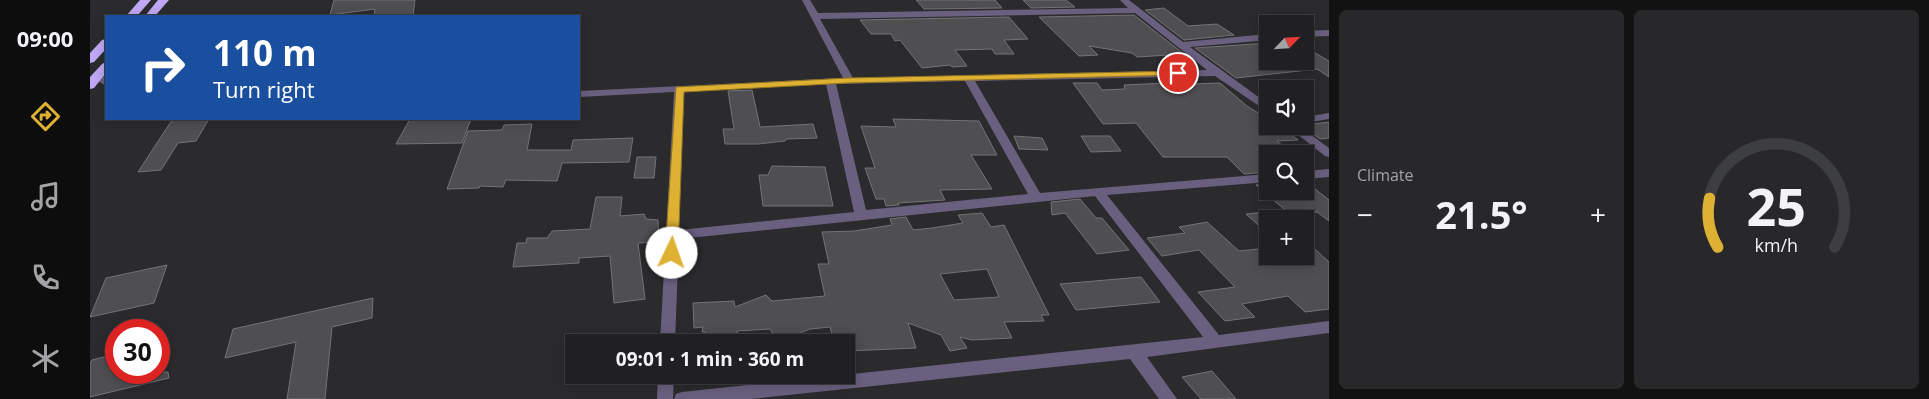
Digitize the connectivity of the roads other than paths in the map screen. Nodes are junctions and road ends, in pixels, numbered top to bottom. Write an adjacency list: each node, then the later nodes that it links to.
1 (146, 0): 6 (highway)
2 (164, 0): 7 (highway)
3 (806, 0): 8 (street)
4 (1124, 0): 5 (street)
5 (1136, 10): 8 (street); 13 (street)
6 (131, 15)
7 (151, 15)
8 (816, 16): 18 (street)
9 (1329, 33): 10 (street)
10 (1314, 34)
11 (1259, 38): 13 (street)
12 (105, 43): 14 (highway)
13 (1182, 45): 16 (street)
14 (90, 60)
15 (105, 68): 19 (highway)
16 (1217, 73): 17 (street); 23 (street)
17 (968, 77): 18 (street); 32 (street)
18 (848, 80): 20 (street)
19 (98, 81)
20 (830, 81): 21 (street); 33 (street)
21 (679, 89): 22 (street); 34 (street)
22 (580, 94)
23 (1259, 103)
24 (1329, 116): 25 (street)
25 (1314, 118)
26 (1304, 135): 27 (street)
27 (1329, 153)
28 (1329, 173): 29 (street)
29 (1314, 174)
30 (1259, 179): 31 (street)
31 (1099, 193): 32 (street); 37 (street)
32 (1036, 197): 33 (street)
33 (861, 215): 34 (street)
34 (672, 235): 36 (street)
35 (1329, 327): 37 (street)
36 (667, 334)
37 (1216, 341): 38 (street)
38 (1134, 352): 41 (street); 42 (street)
39 (666, 384): 40 (street)
40 (665, 399)
41 (682, 399)
42 (1170, 399)

